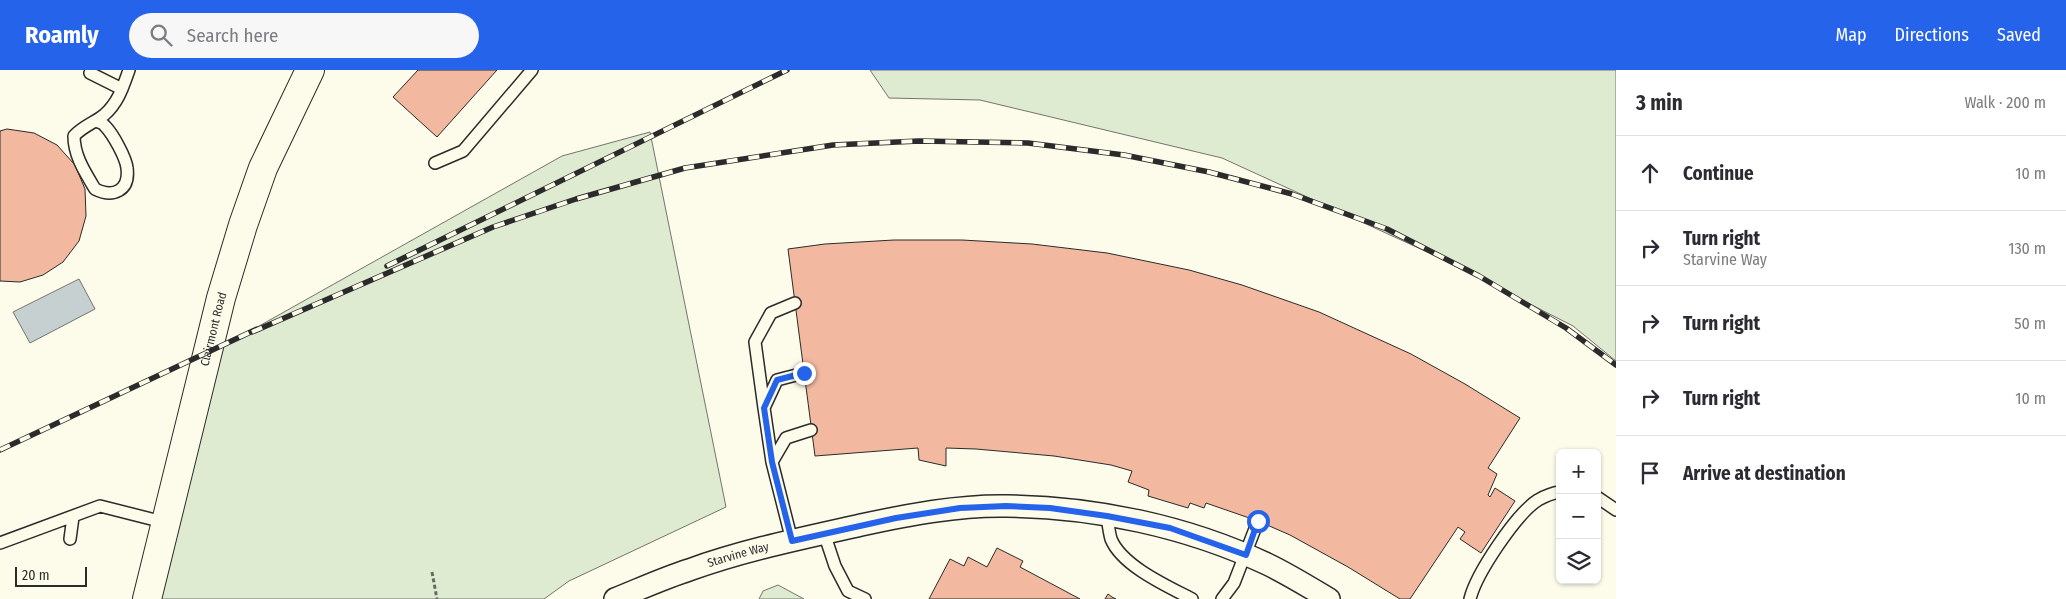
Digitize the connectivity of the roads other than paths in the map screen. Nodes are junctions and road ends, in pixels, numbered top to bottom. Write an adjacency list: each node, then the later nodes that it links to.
1 (129, 70): 5 (lane)
2 (310, 70): 19 (main road, Clairmont Road)
3 (532, 70): 7 (lane)
4 (90, 74): 5 (lane)
5 (122, 89): 6 (lane)
6 (95, 121): 6 (lane)
7 (434, 163)
8 (795, 303): 10 (lane)
9 (804, 373): 10 (lane)
10 (764, 408): 12 (lane)
11 (811, 430): 12 (lane)
12 (772, 462): 22 (lane)
13 (1556, 494): 32 (lane)
14 (1601, 500): 15 (lane)
15 (1616, 510)
16 (1107, 516): 20 (street, Starvine Way); 24 (street, Starvine Way); 29 (lane)
17 (72, 517): 19 (lane); 21 (lane); 23 (lane)
18 (1258, 521): 24 (lane)
19 (167, 523): 26 (main road, Clairmont Road)
20 (824, 533): 22 (street, Starvine Way); 28 (lane)
21 (70, 539)
22 (792, 541): 25 (street, Starvine Way)
23 (0, 543)
24 (1246, 555): 30 (lane); 31 (street, Starvine Way)
25 (634, 594): 27 (street, Starvine Way)
26 (147, 599)
27 (615, 599)
28 (865, 599)
29 (1192, 599)
30 (1222, 599)
31 (1329, 599)
32 (1470, 599)

